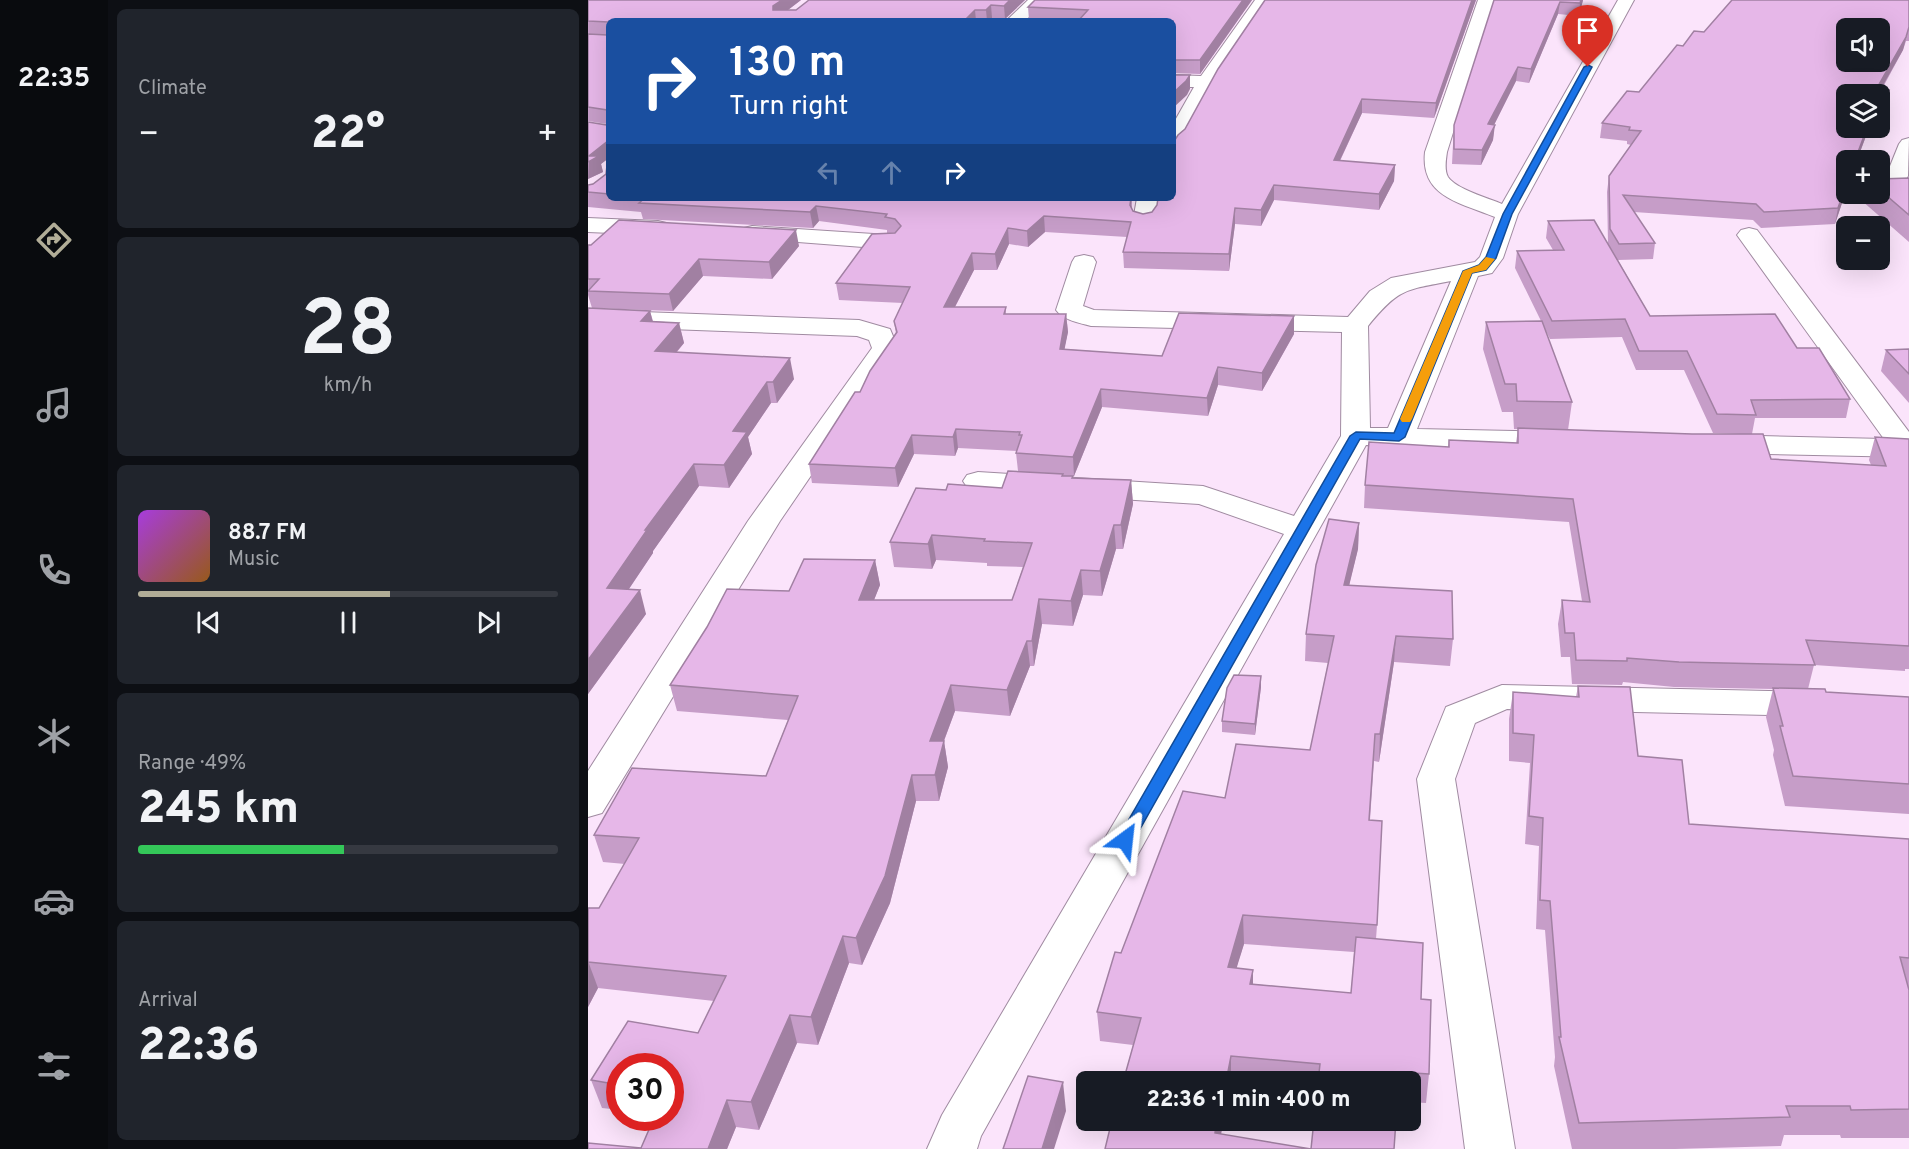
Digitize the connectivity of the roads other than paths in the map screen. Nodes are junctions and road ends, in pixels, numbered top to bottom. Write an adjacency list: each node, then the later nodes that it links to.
1 (1038, 0): 5 (street)
2 (1263, 0): 7 (street)
3 (1486, 0): 12 (street)
4 (1626, 0): 12 (street)
5 (1018, 18)
6 (1176, 81): 7 (street)
7 (1206, 82): 8 (street)
8 (1176, 137)
9 (1909, 144): 10 (street)
10 (1897, 176)
11 (1148, 201): 13 (street)
12 (1507, 214): 20 (street)
13 (1144, 221)
14 (588, 225): 15 (street)
15 (678, 229)
16 (725, 232): 18 (street)
17 (1749, 235): 27 (street)
18 (889, 242)
19 (1084, 262): 22 (street)
20 (1468, 271): 22 (street); 24 (street)
21 (588, 318): 31 (street)
22 (1354, 325): 23 (street)
23 (1356, 436): 24 (street); 29 (street)
24 (1399, 437): 25 (street)
25 (1587, 441)
26 (1694, 443): 27 (street)
27 (1908, 448)
28 (978, 481): 29 (street)
29 (1303, 530): 32 (street)
30 (1851, 705): 33 (street)
31 (588, 803)
32 (952, 1149)
33 (1491, 1149)

